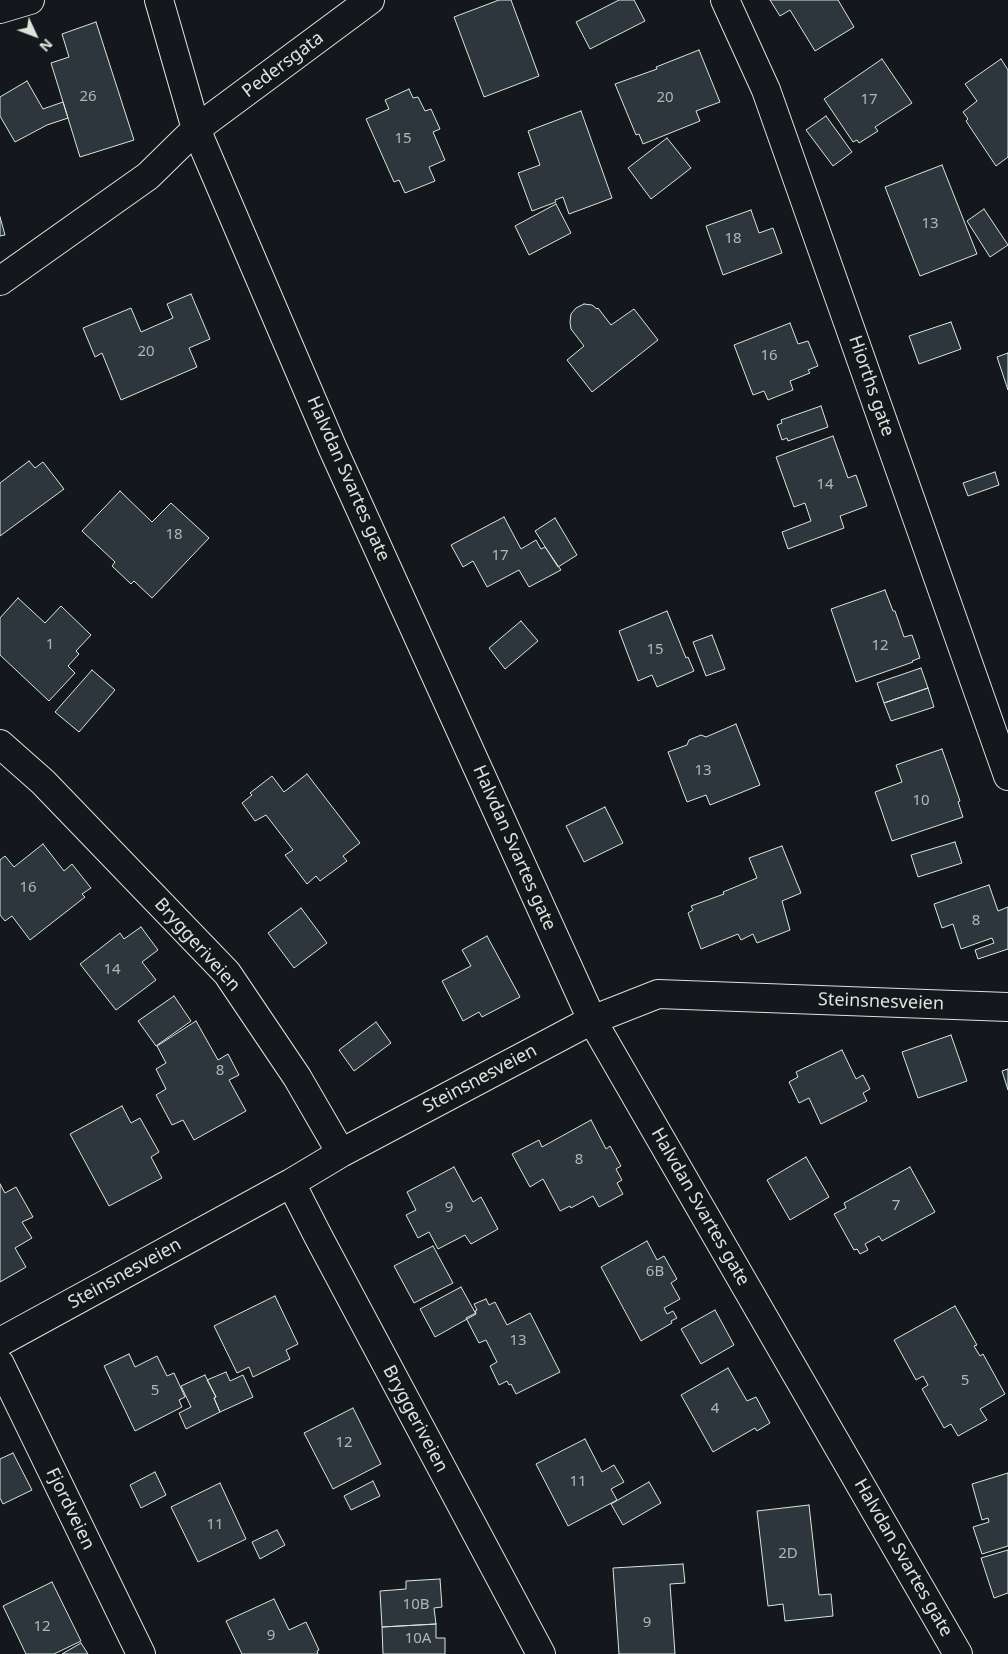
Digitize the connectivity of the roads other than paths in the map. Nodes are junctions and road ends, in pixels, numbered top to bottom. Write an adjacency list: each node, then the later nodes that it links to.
1 (30, 0): 5 (street)
2 (159, 0): 6 (street, Halvdan Svartes gate)
3 (370, 0): 6 (street, Pedersgata)
4 (725, 0): 9 (street, Hiorths gate)
5 (0, 9)
6 (196, 129): 7 (street, Pedersgata); 11 (street, Halvdan Svartes gate)
7 (0, 281)
8 (0, 744): 12 (street, Bryggeriveien)
9 (1008, 776)
10 (1008, 1007): 11 (street, Steinsnesveien)
11 (592, 1020): 12 (street, Steinsnesveien); 18 (street, Halvdan Svartes gate)
12 (341, 1153): 13 (street, Steinsnesveien)
13 (291, 1183): 14 (street, Steinsnesveien); 17 (street, Bryggeriveien)
14 (0, 1342)
15 (0, 1364): 16 (street, Fjordveien)
16 (141, 1654)
17 (541, 1654)
18 (958, 1654)

